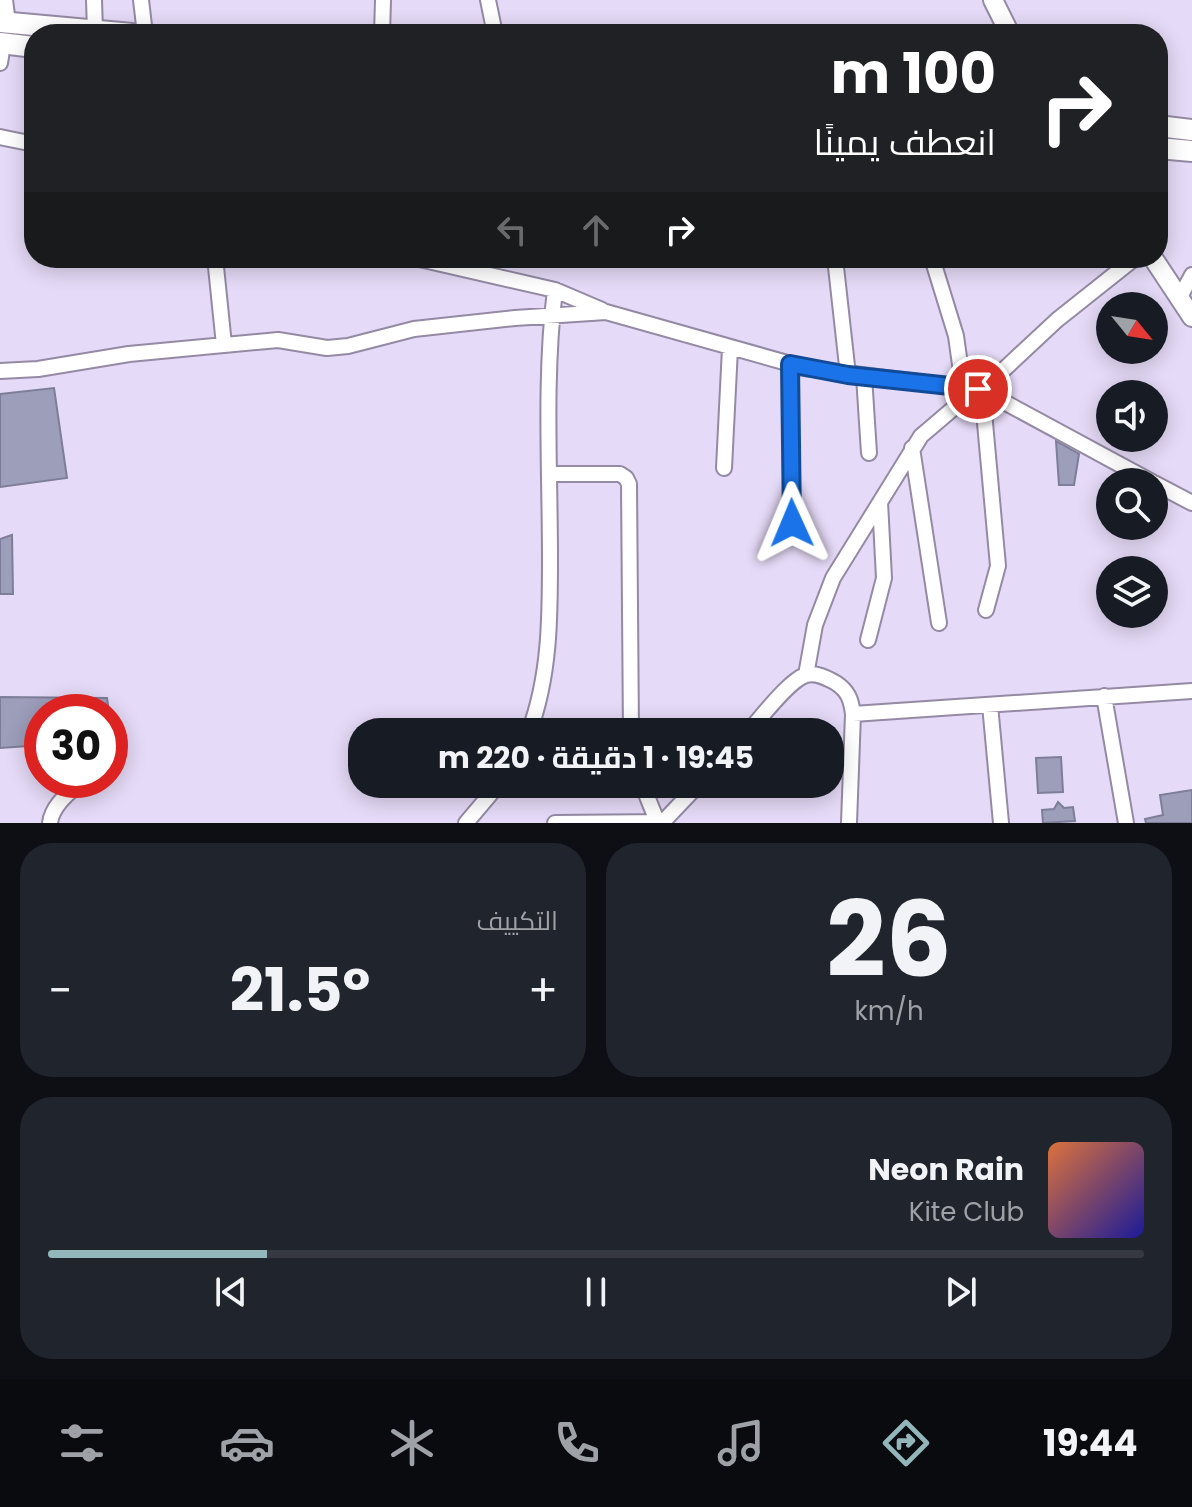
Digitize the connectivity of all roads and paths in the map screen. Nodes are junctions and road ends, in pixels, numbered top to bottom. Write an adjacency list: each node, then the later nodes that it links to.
1 (5, 0): 7 (street)
2 (94, 0): 9 (street)
3 (141, 0): 10 (street)
4 (383, 0): 11 (street)
5 (488, 0): 12 (street)
6 (993, 0): 13 (main road)
7 (4, 22): 8 (highway)
8 (24, 24)
9 (95, 24)
10 (144, 24)
11 (382, 24)
12 (493, 24)
13 (1005, 24)
14 (24, 48): 15 (highway)
15 (1, 50)
16 (1168, 127): 17 (highway)
17 (1192, 130)
18 (0, 137): 19 (street)
19 (24, 142)
20 (1168, 149): 21 (highway)
21 (1192, 151)
22 (216, 268): 34 (street)
23 (459, 268): 29 (street)
24 (836, 268): 38 (street)
25 (935, 268): 40 (street)
26 (1122, 268): 41 (street)
27 (1160, 268): 30 (main road)
28 (1192, 275): 30 (street)
29 (555, 290): 31 (street); 32 (street)
30 (1180, 297): 33 (main road)
31 (606, 312): 32 (street); 35 (street)
32 (552, 315): 34 (street); 46 (street)
33 (1192, 317)
34 (224, 345): 37 (street)
35 (730, 348): 36 (street); 44 (street)
36 (790, 364): 38 (street); 50 (street)
37 (0, 371)
38 (848, 375): 39 (street)
39 (864, 376): 40 (street); 43 (street)
40 (963, 386): 41 (street)
41 (982, 390): 42 (street); 45 (street); 51 (street)
42 (912, 448): 48 (street); 52 (street)
43 (869, 453)
44 (724, 468)
45 (1127, 468)
46 (550, 474): 59 (street); 60 (street)
47 (1168, 490): 49 (street)
48 (880, 502): 53 (street); 54 (street)
49 (1192, 503)
50 (792, 523)
51 (986, 610)
52 (939, 623)
53 (868, 640)
54 (806, 675): 58 (street); 61 (street)
55 (1192, 691): 56 (street)
56 (1104, 696): 57 (street); 74 (street)
57 (990, 705): 58 (street); 73 (street)
58 (853, 714): 72 (street)
59 (534, 718)
60 (631, 718)
61 (761, 718)
62 (63, 798): 68 (street)
63 (487, 798): 69 (street)
64 (649, 798): 67 (street)
65 (686, 798): 66 (street)
66 (676, 808): 67 (street); 71 (street)
67 (661, 822): 70 (street)
68 (50, 823)
69 (466, 823)
70 (555, 823)
71 (680, 823)
72 (849, 823)
73 (1001, 823)
74 (1126, 823)

